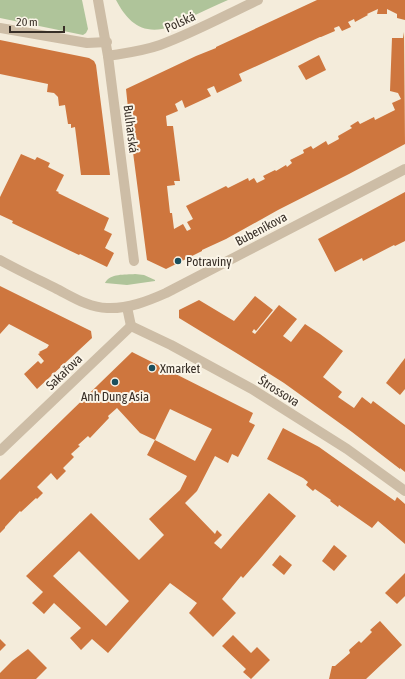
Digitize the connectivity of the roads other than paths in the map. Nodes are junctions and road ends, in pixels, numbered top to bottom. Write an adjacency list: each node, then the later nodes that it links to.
1 (98, 0): 4 (street, Bulharská)
2 (258, 0): 5 (street, Polská)
3 (0, 28): 4 (street)
4 (107, 42): 5 (street, Bulharská)
5 (108, 56): 8 (street, Bulharská)
6 (405, 168): 9 (street, Bubeníkova)
7 (0, 260): 9 (street)
8 (134, 261)
9 (127, 306): 10 (street)
10 (131, 326): 11 (street, Sakařova); 12 (street, Štrossova)
11 (0, 451)
12 (405, 491)

